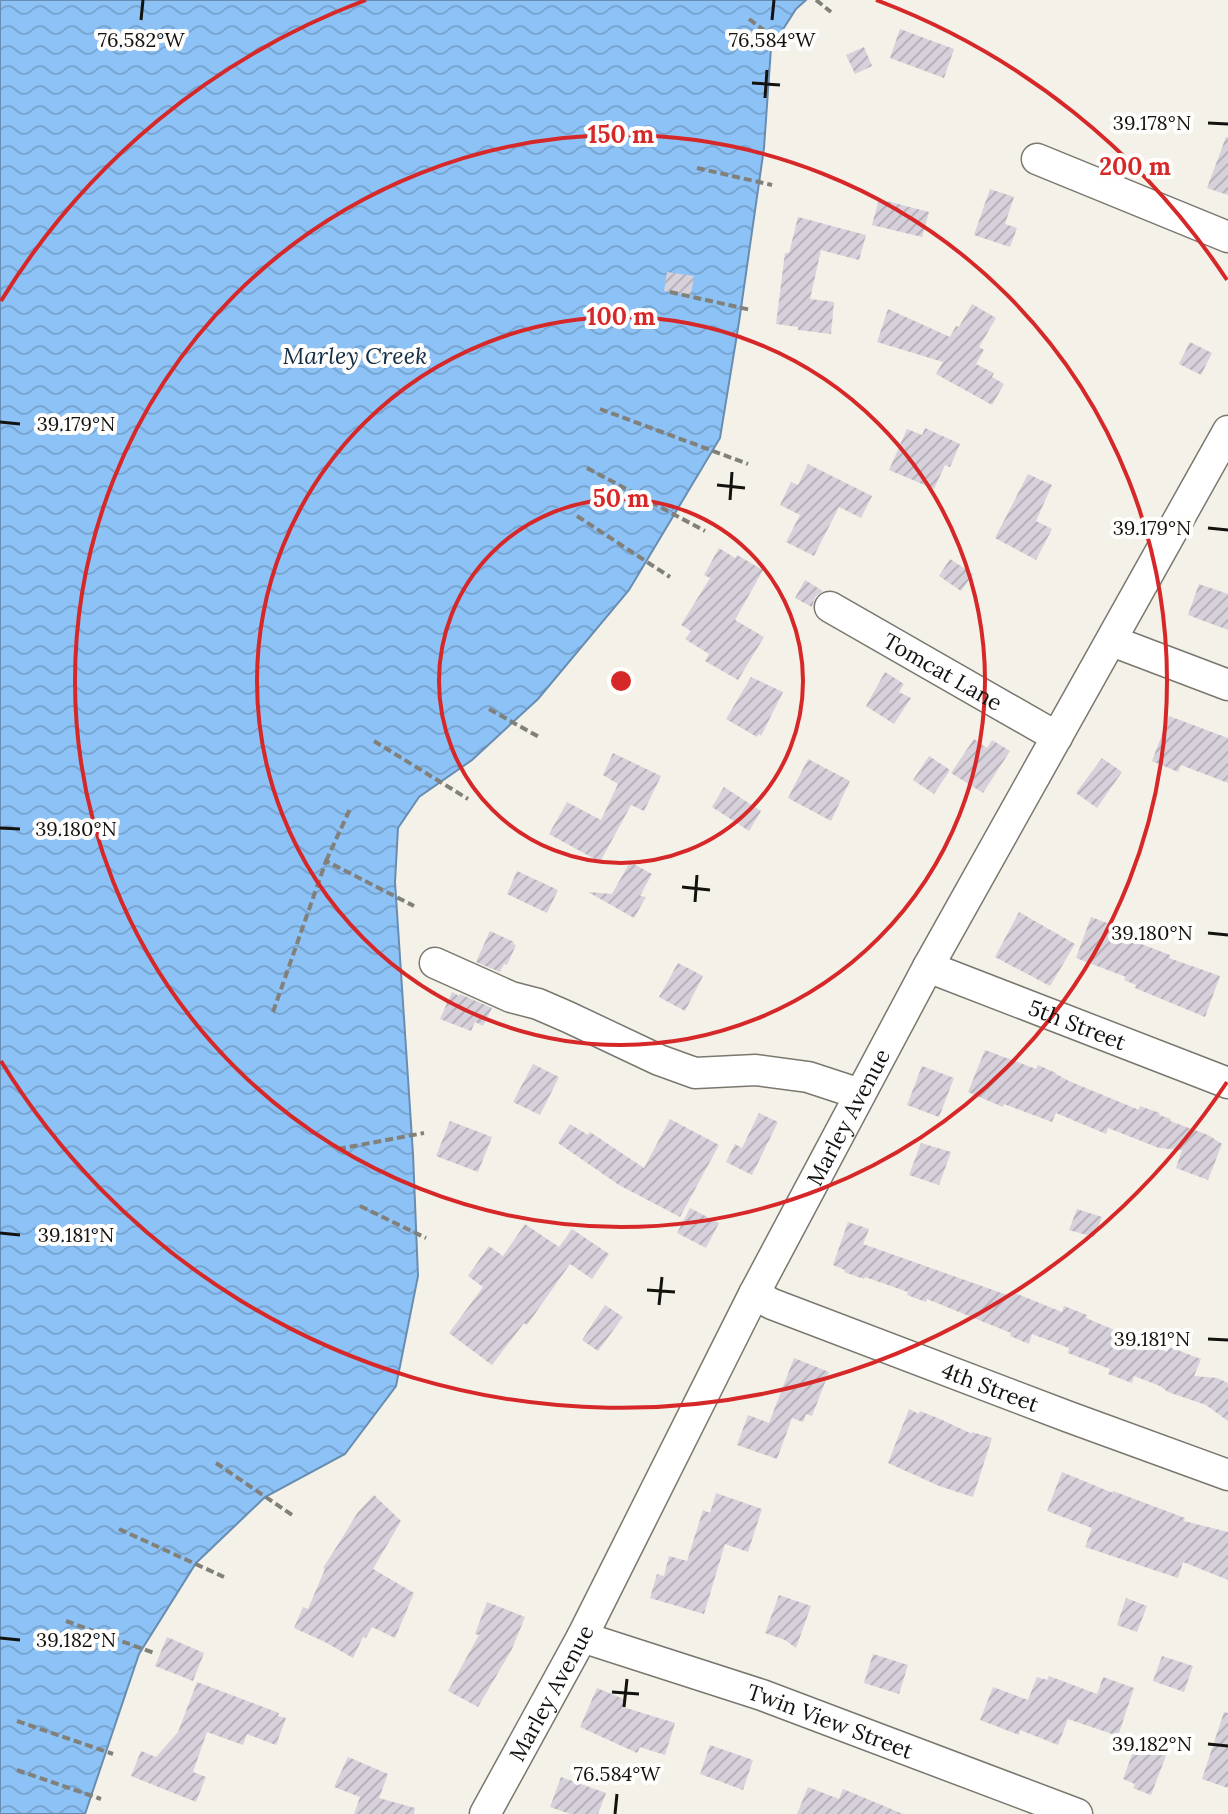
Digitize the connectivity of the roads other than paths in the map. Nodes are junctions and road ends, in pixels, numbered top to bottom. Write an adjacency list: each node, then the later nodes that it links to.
1 (1037, 159): 2 (street)
2 (1228, 237)
3 (1228, 431): 5 (street, Marley Avenue)
4 (830, 607): 7 (street, Tomcat Lane)
5 (1112, 641): 6 (street); 7 (street, Marley Avenue)
6 (1228, 685)
7 (1057, 737): 9 (street, Marley Avenue)
8 (435, 963): 11 (street)
9 (928, 967): 10 (street, 5th Street); 11 (street, Marley Avenue)
10 (1228, 1083)
11 (860, 1094): 12 (street, Marley Avenue)
12 (754, 1294): 13 (street, 4th Street); 14 (street, Marley Avenue)
13 (1228, 1475)
14 (582, 1637): 15 (street, Marley Avenue); 16 (street, Twin View Street)
15 (485, 1814)
16 (1077, 1814)

